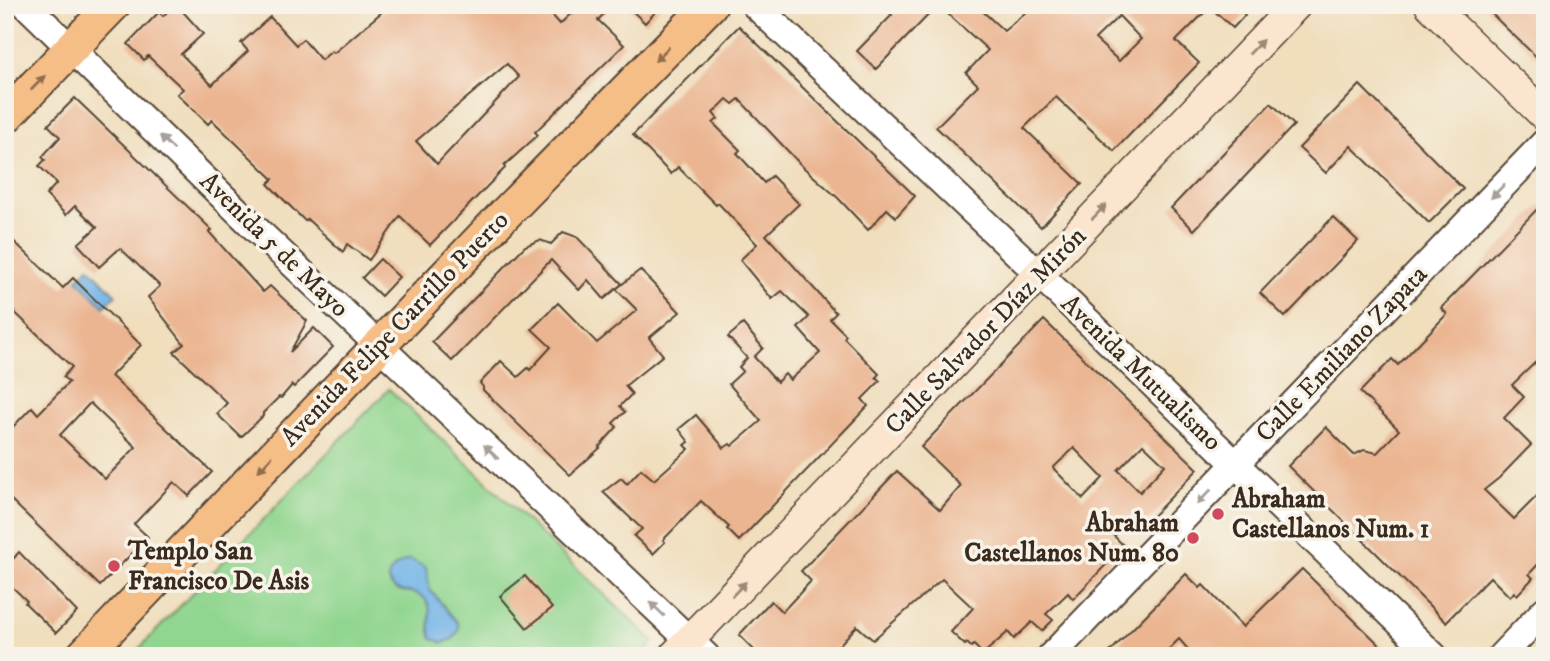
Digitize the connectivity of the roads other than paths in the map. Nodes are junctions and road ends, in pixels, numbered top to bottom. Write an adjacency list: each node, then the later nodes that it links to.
1 (26, 5): 7 (street, Avenida 5 de Mayo)
2 (113, 5): 7 (main road)
3 (710, 5): 12 (main road, Avenida Felipe Carrillo Puerto, one-way to 12)
4 (755, 5): 11 (street, Avenida Mutualismo)
5 (1296, 5): 11 (main road, Calle Salvador Díaz Mirón, one-way to 5)
6 (1430, 5): 8 (main road)
7 (71, 49): 9 (main road, one-way to 7); 12 (street, Avenida 5 de Mayo, one-way to 7)
8 (1545, 116)
9 (5, 117)
10 (1545, 142): 13 (street, Calle Emiliano Zapata, one-way to 13)
11 (1040, 275): 13 (street, Avenida Mutualismo); 15 (main road, Calle Salvador Díaz Mirón, one-way to 11)
12 (379, 345): 15 (street, Avenida 5 de Mayo, one-way to 12); 16 (main road, Avenida Felipe Carrillo Puerto, one-way to 16)
13 (1235, 465): 17 (street, Calle Emiliano Zapata, one-way to 17); 18 (street, Avenida Mutualismo)
14 (1545, 610): 19 (street)
15 (690, 650)
16 (83, 656)
17 (1051, 656)
18 (1434, 656)
19 (1501, 656)

